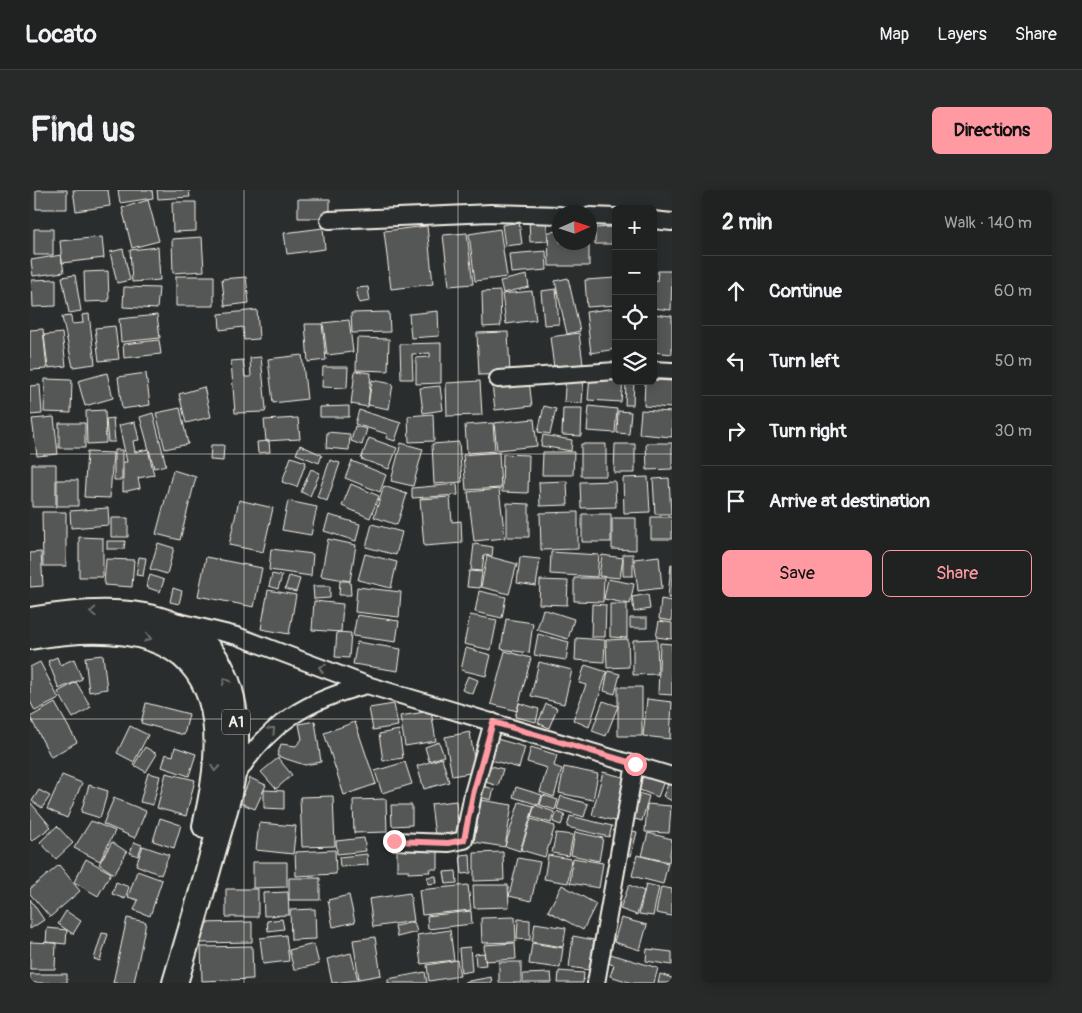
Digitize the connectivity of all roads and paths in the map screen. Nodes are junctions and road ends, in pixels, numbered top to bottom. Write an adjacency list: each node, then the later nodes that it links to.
1 (552, 215): 4 (street)
2 (597, 216): 3 (street)
3 (612, 217)
4 (330, 220)
5 (657, 220): 6 (street)
6 (672, 222)
7 (657, 370): 9 (street)
8 (612, 371): 10 (street)
9 (672, 371)
10 (498, 379)
11 (30, 620): 12 (highway, A1, one-way to 11)
12 (167, 620): 14 (street, one-way to 12); 18 (highway, A1, one-way to 12)
13 (30, 637): 20 (highway, A1, one-way to 20)
14 (367, 686): 15 (street); 18 (street, one-way to 14)
15 (493, 722): 16 (street); 19 (street)
16 (635, 764): 17 (street); 22 (street)
17 (672, 776)
18 (232, 782): 21 (highway, A1)
19 (394, 841)
20 (160, 983)
21 (175, 983)
22 (596, 983)

